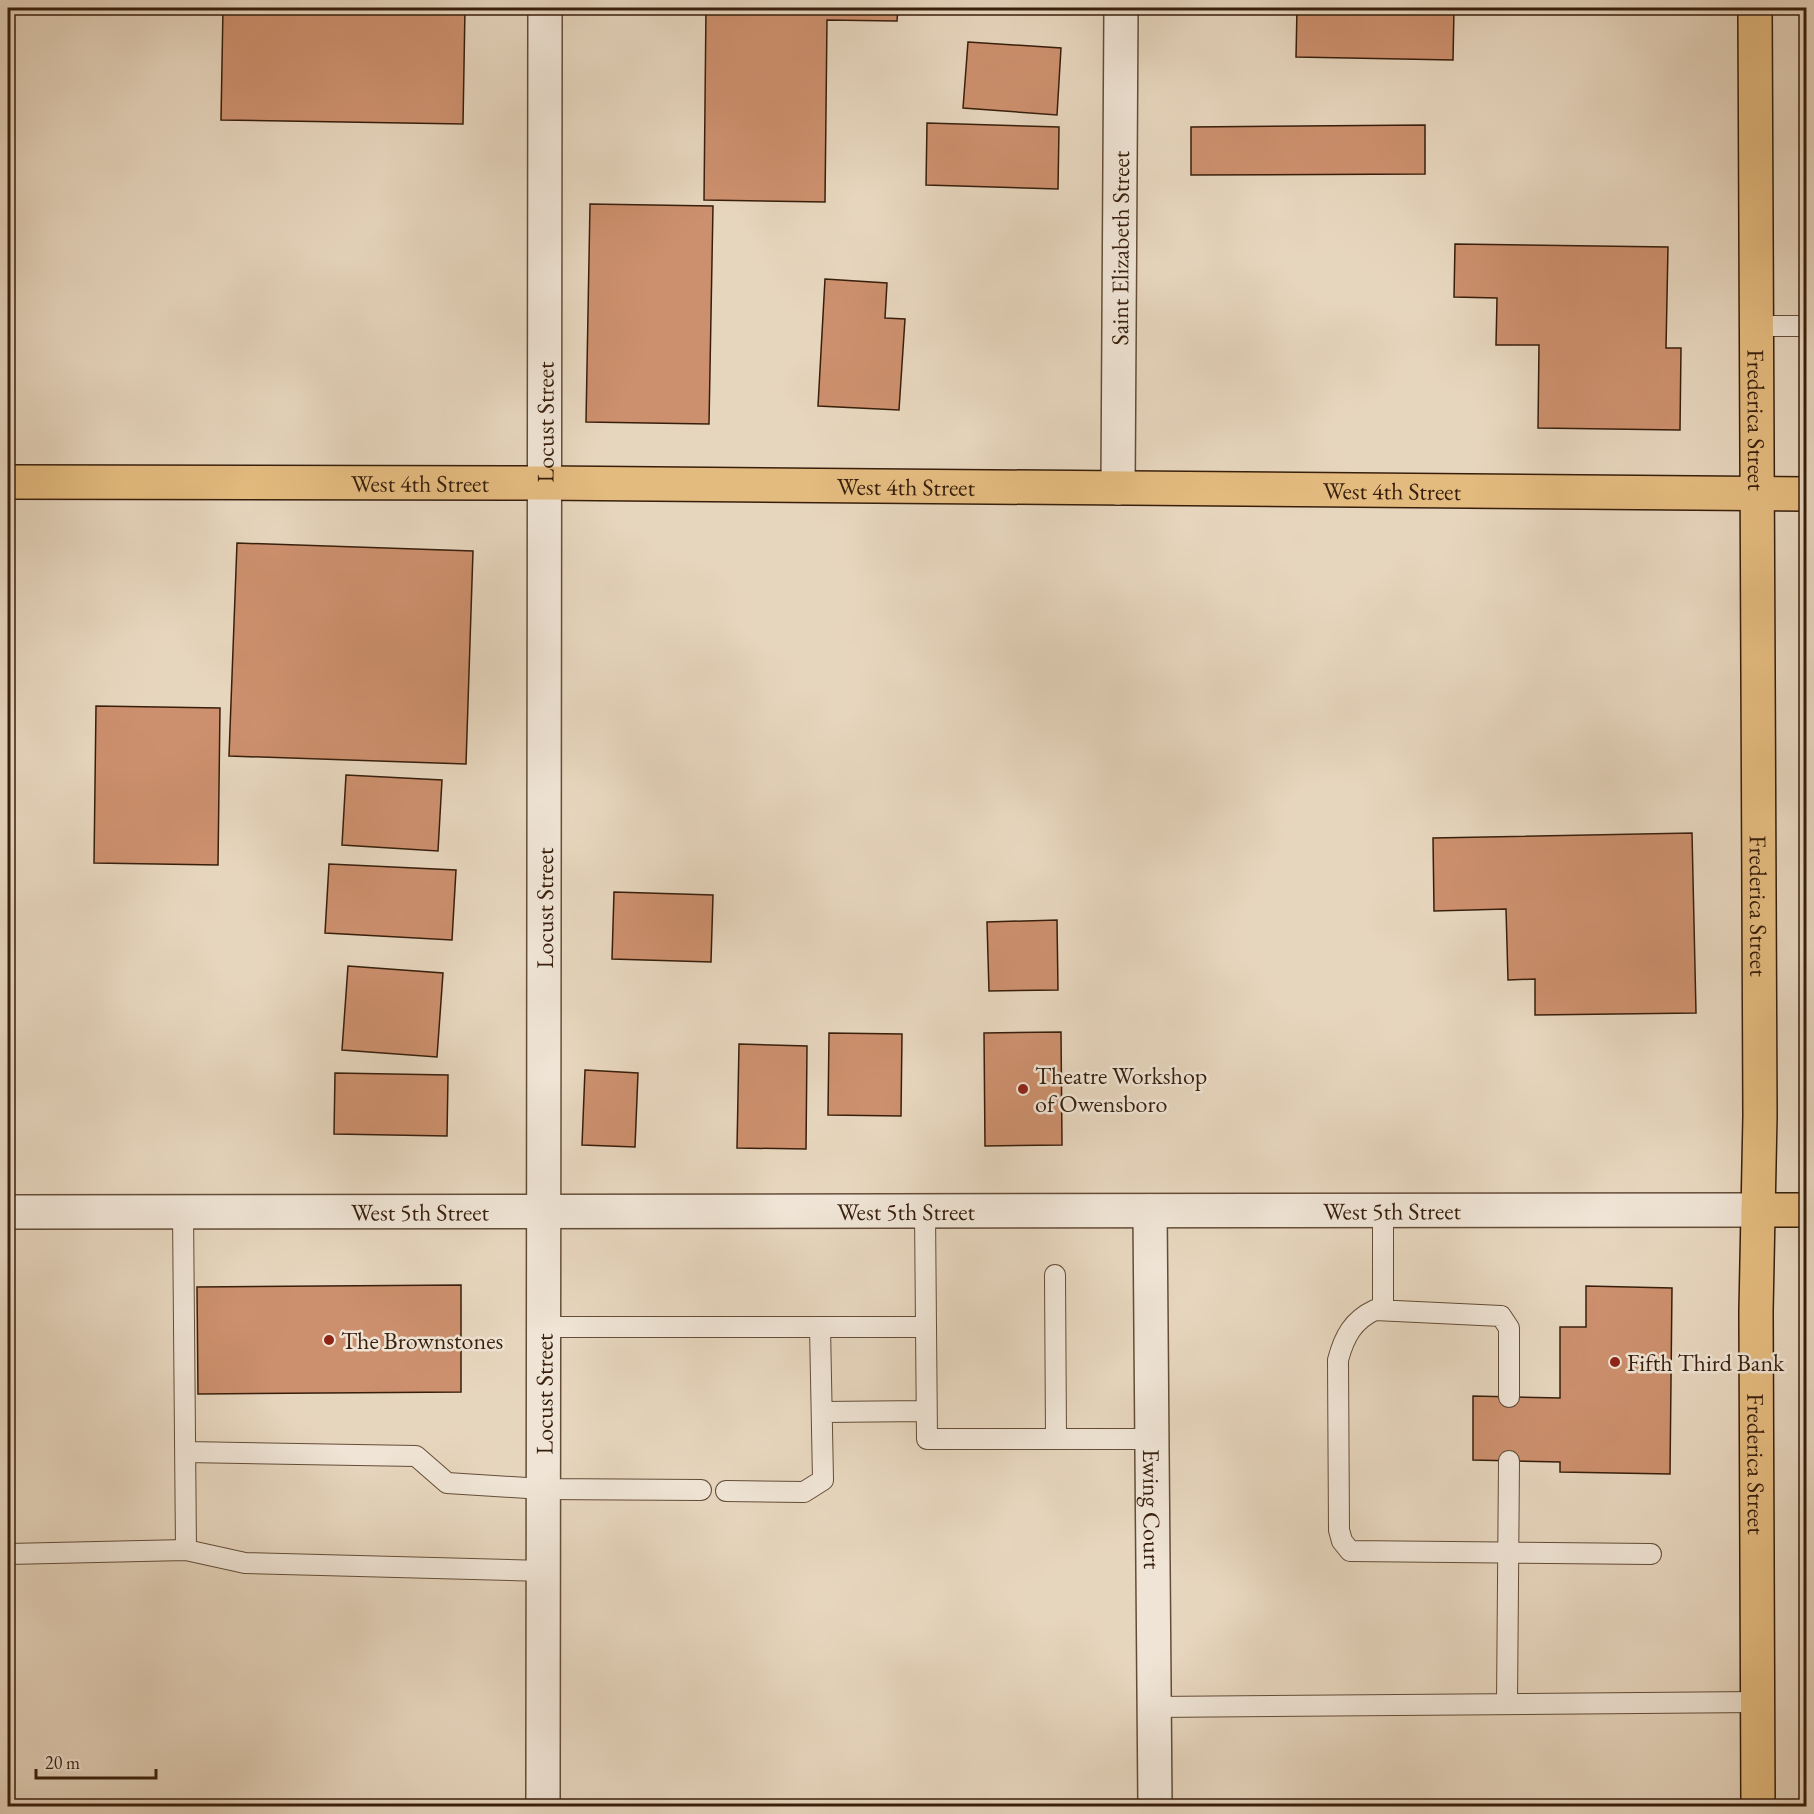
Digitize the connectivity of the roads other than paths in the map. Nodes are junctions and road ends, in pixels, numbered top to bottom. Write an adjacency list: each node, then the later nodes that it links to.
1 (545, 8): 7 (street, Locust Street)
2 (1122, 8): 8 (street, Saint Elizabeth Street)
3 (1755, 8): 4 (main road, Frederica Street)
4 (1757, 326): 5 (lane); 9 (main road, Frederica Street)
5 (1806, 326)
6 (8, 482): 7 (main road, West 4th Street)
7 (544, 483): 8 (main road, West 4th Street); 18 (street, Locust Street)
8 (1118, 488): 9 (main road, West 4th Street)
9 (1758, 493): 10 (main road, West 4th Street); 11 (main road, Frederica Street)
10 (1806, 494)
11 (1758, 1210): 12 (main road, West 5th Street); 15 (street, West 5th Street); 39 (main road, Frederica Street)
12 (1806, 1210)
13 (925, 1211): 14 (street, West 5th Street); 18 (street, West 5th Street); 23 (lane)
14 (1150, 1211): 15 (street, West 5th Street); 28 (street, Ewing Court)
15 (1383, 1211): 20 (lane)
16 (8, 1212): 17 (street, West 5th Street)
17 (183, 1212): 18 (street, West 5th Street); 29 (lane)
18 (543, 1212): 21 (street, Locust Street)
19 (1055, 1275): 27 (lane)
20 (1383, 1310): 24 (lane); 36 (lane)
21 (543, 1327): 22 (lane); 31 (street, Locust Street)
22 (820, 1327): 23 (lane); 25 (lane)
23 (926, 1327): 26 (lane)
24 (1509, 1397)
25 (822, 1412): 26 (lane); 33 (lane)
26 (926, 1412): 27 (lane)
27 (1056, 1438): 28 (lane)
28 (1152, 1439): 41 (street, Ewing Court)
29 (186, 1452): 31 (lane); 34 (lane)
30 (1509, 1461): 36 (lane)
31 (542, 1489): 32 (lane); 38 (street, Locust Street)
32 (701, 1490)
33 (726, 1491)
34 (186, 1550): 35 (lane); 38 (lane)
35 (8, 1554)
36 (1508, 1554): 37 (lane); 40 (lane)
37 (1651, 1554)
38 (543, 1571): 42 (street, Locust Street)
39 (1757, 1702): 40 (lane); 44 (main road, Frederica Street)
40 (1507, 1704): 41 (lane)
41 (1154, 1707): 43 (street, Ewing Court)
42 (543, 1806)
43 (1155, 1806)
44 (1758, 1806)

